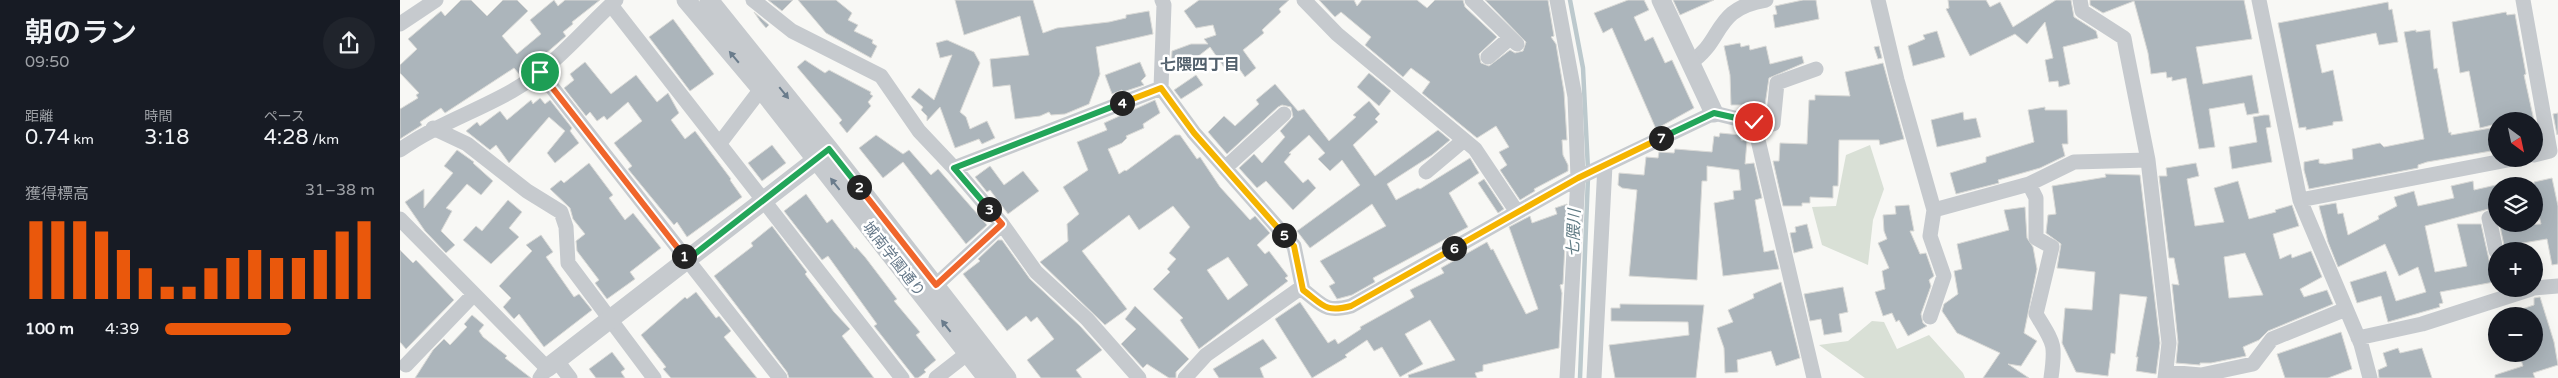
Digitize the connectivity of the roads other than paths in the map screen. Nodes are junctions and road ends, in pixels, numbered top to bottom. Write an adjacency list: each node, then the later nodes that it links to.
1 (436, 0): 16 (street)
2 (686, 0): 22 (street, 城南学園通り, one-way to 2)
3 (709, 0): 31 (street, 城南学園通り, one-way to 31)
4 (753, 0): 35 (street)
5 (1162, 0): 21 (street)
6 (1304, 0): 27 (street)
7 (1472, 0): 17 (street)
8 (1557, 0): 38 (street)
9 (1661, 0): 18 (street)
10 (1766, 0): 18 (street)
11 (1878, 0): 42 (street)
12 (2080, 0): 32 (street)
13 (2258, 0): 40 (street)
14 (2522, 0): 30 (street)
15 (614, 2): 20 (street); 28 (street)
16 (400, 24)
17 (1488, 57)
18 (1690, 63): 23 (street)
19 (1816, 69): 25 (street)
20 (540, 72): 26 (street); 46 (street)
21 (1161, 88): 35 (street); 36 (street)
22 (761, 89): 28 (street); 31 (street, 城南学園通り)
23 (1714, 113): 25 (street); 34 (street)
24 (1284, 114): 36 (street)
25 (1754, 122): 72 (street)
26 (433, 128): 29 (street); 55 (street)
27 (1464, 140): 37 (street); 43 (street)
28 (720, 142): 41 (street)
29 (400, 150)
30 (2554, 151)
31 (823, 154): 41 (street); 47 (street, 城南学園通り); 57 (street, 城南学園通り, one-way to 31)
32 (2148, 160): 39 (street); 60 (street)
33 (2488, 164): 40 (street)
34 (1601, 167): 38 (street); 71 (street)
35 (954, 168): 45 (street)
36 (1225, 168): 49 (street)
37 (1426, 172)
38 (1578, 178): 43 (street); 70 (street)
39 (2029, 184): 42 (street); 73 (street)
40 (2300, 200): 53 (street)
41 (764, 201): 46 (street); 64 (street)
42 (1934, 210): 54 (street)
43 (1517, 212): 49 (street)
44 (400, 219): 51 (street)
45 (1002, 224): 47 (street); 68 (street)
46 (687, 260): 55 (street); 63 (street)
47 (936, 285): 67 (street, 城南学園通り)
48 (2558, 286): 50 (street)
49 (1302, 287): 69 (street)
50 (2543, 288)
51 (474, 294): 58 (street); 59 (street)
52 (2494, 297): 56 (street)
53 (2346, 309): 56 (street); 60 (street)
54 (1930, 317)
55 (610, 318): 59 (street); 62 (street)
56 (2358, 338): 74 (street)
57 (968, 353): 65 (street); 66 (street, 城南学園通り)
58 (402, 366)
59 (548, 369): 61 (street)
60 (2166, 375)
61 (570, 378)
62 (654, 378)
63 (780, 378)
64 (902, 378)
65 (936, 378)
66 (987, 378)
67 (1007, 378)
68 (1138, 378)
69 (1185, 378)
70 (1567, 378)
71 (1594, 378)
72 (1814, 378)
73 (2051, 378)
74 (2370, 378)

